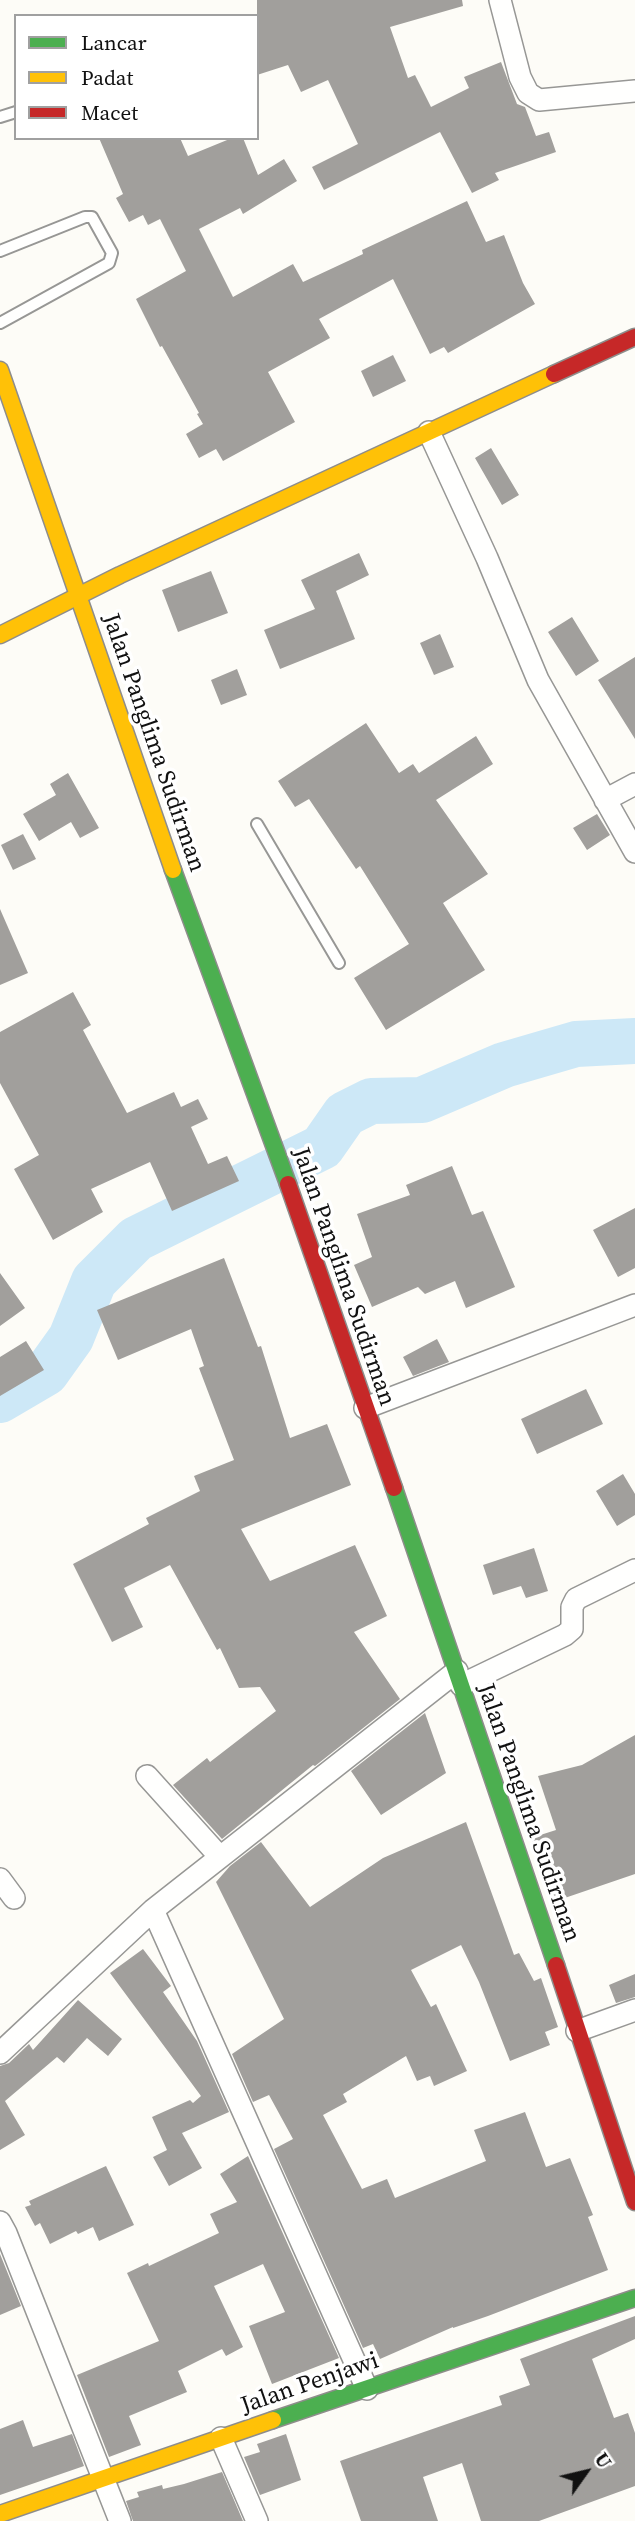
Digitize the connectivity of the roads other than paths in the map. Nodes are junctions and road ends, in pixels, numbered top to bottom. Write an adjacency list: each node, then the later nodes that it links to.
1 (500, 0): 2 (street)
2 (635, 91)
3 (0, 251): 4 (lane)
4 (0, 323)
5 (635, 337): 7 (main road)
6 (0, 370): 8 (main road, Jalan Panglima Sudirman)
7 (429, 432): 8 (main road); 11 (street)
8 (77, 596): 9 (main road); 16 (main road, Jalan Panglima Sudirman)
9 (0, 635)
10 (635, 784): 11 (street)
11 (605, 800): 13 (street)
12 (257, 824): 14 (lane)
13 (635, 852)
14 (339, 963)
15 (635, 1305): 16 (street)
16 (365, 1408): 18 (main road, Jalan Panglima Sudirman)
17 (635, 1570): 18 (street)
18 (459, 1678): 20 (street); 25 (main road, Jalan Panglima Sudirman)
19 (147, 1776): 20 (street)
20 (220, 1857): 23 (street)
21 (0, 1878): 22 (street)
22 (14, 1898)
23 (153, 1910): 26 (street); 30 (street)
24 (635, 2010): 25 (street)
25 (578, 2031): 27 (main road, Jalan Panglima Sudirman)
26 (0, 2053)
27 (635, 2202)
28 (0, 2222): 32 (street)
29 (635, 2298): 30 (main road, Jalan Penjawi)
30 (367, 2389): 31 (main road, Jalan Penjawi)
31 (221, 2438): 32 (main road, Jalan Penjawi); 35 (street)
32 (104, 2477): 33 (main road, Jalan Penjawi); 34 (street)
33 (0, 2514)
34 (120, 2521)
35 (257, 2521)

